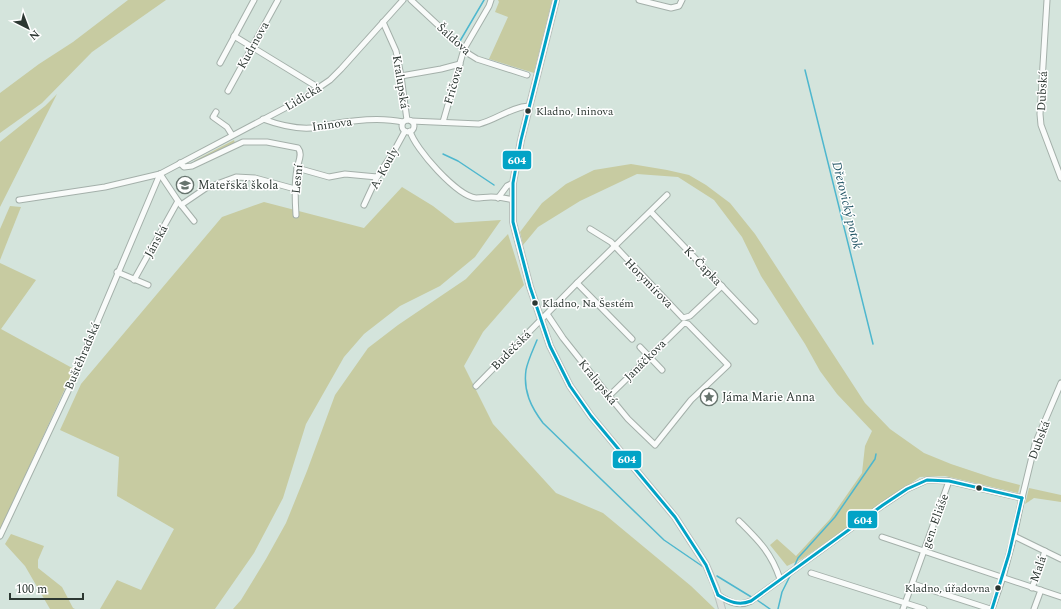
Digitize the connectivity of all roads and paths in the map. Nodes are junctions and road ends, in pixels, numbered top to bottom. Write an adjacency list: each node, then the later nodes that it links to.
1 (254, 0): 11 (street)
2 (278, 0): 12 (street, Kudrnova)
3 (403, 0): 10 (street, Lidická)
4 (411, 0): 13 (street, Šaldova)
5 (491, 0): 13 (street, Fričova)
6 (556, 0): 20 (main road, Kralupská)
7 (639, 0): 8 (street)
8 (682, 0)
9 (1047, 0): 32 (street, Dubská)
10 (383, 22): 17 (street, Kralupská); 18 (street, Lidická)
11 (234, 36): 12 (street); 14 (street)
12 (253, 46): 18 (street); 19 (street, Kudrnova)
13 (464, 49): 15 (street, Fričova); 16 (street, Šaldova)
14 (220, 63)
15 (460, 64): 17 (street); 24 (street, Fričova)
16 (527, 75)
17 (401, 76): 23 (street, Kralupská)
18 (319, 88): 22 (street, Lidická)
19 (228, 90)
20 (529, 106): 24 (street, Ininova); 33 (main road, Kralupská)
21 (216, 112): 26 (street)
22 (263, 119): 23 (street, Ininova); 26 (street, Lidická)
23 (407, 121): 24 (street, Ininova); 25 (street); 25 (street)
24 (443, 122)
25 (407, 131): 31 (street, A. Kouly); 36 (street)
26 (232, 136): 28 (street, Lidická)
27 (294, 146): 28 (street, Lidická); 29 (street, Lesní)
28 (180, 163): 30 (street, Lidická)
29 (297, 168): 31 (street); 34 (street, Lesní)
30 (160, 174): 37 (street, Lidická); 39 (street); 46 (street, Buštěhradská)
31 (377, 177): 40 (street, A. Kouly)
32 (1061, 178)
33 (513, 183): 36 (street); 38 (main road, Kralupská)
34 (295, 189): 39 (street, Jánská); 42 (street, Lesní)
35 (667, 195): 41 (street, Budečská)
36 (498, 198): 38 (street)
37 (19, 200)
38 (513, 200): 52 (main road, Kralupská)
39 (180, 203): 43 (street); 47 (street, Jánská)
40 (364, 205)
41 (651, 212): 45 (street, Budečská); 50 (street, K. Čapka)
42 (296, 215)
43 (194, 221)
44 (590, 229): 45 (street)
45 (614, 246): 48 (street, Budečská); 50 (street, Horymírova)
46 (118, 272): 47 (street); 65 (street, Buštěhradská)
47 (134, 280): 49 (street)
48 (577, 283): 51 (street, Budečská); 54 (street)
49 (148, 285)
50 (722, 286): 53 (street, K. Čapka)
51 (547, 314): 52 (street, Budečská); 60 (street, Kralupská)
52 (542, 320): 59 (street, Budečská); 77 (main road, Kralupská)
53 (755, 321)
54 (632, 339)
55 (640, 347): 56 (street)
56 (649, 357): 57 (street); 60 (street, Janáčkova); 61 (street, Janáčkova)
57 (662, 370)
58 (1061, 383): 63 (street, Dubská)
59 (476, 386)
60 (609, 396): 61 (street, Kralupská)
61 (655, 445)
62 (949, 481): 63 (street, gen. Eliáše); 69 (street, gen. Eliáše); 73 (street)
63 (1022, 498): 66 (street, Dubská)
64 (739, 521): 73 (street)
65 (1, 534)
66 (1014, 536): 68 (street); 72 (street, Dubská)
67 (882, 537): 69 (street)
68 (1045, 550): 70 (street); 75 (street, Malá)
69 (924, 551): 72 (street); 74 (street, gen. Eliáše)
70 (1061, 559)
71 (811, 573): 79 (street)
72 (1003, 577): 75 (street); 85 (street, Dubská)
73 (780, 579): 80 (street)
74 (913, 584): 79 (street, gen. Eliáše); 85 (street)
75 (1032, 588): 76 (street)
76 (1041, 590): 78 (street); 86 (street)
77 (718, 595): 80 (street); 81 (main road, Kralupská)
78 (1061, 597)
79 (905, 603): 83 (street, gen. Eliáše); 84 (street)
80 (743, 604): 82 (street)
81 (722, 609)
82 (737, 609)
83 (903, 609)
84 (924, 609)
85 (991, 609)
86 (1034, 609)

